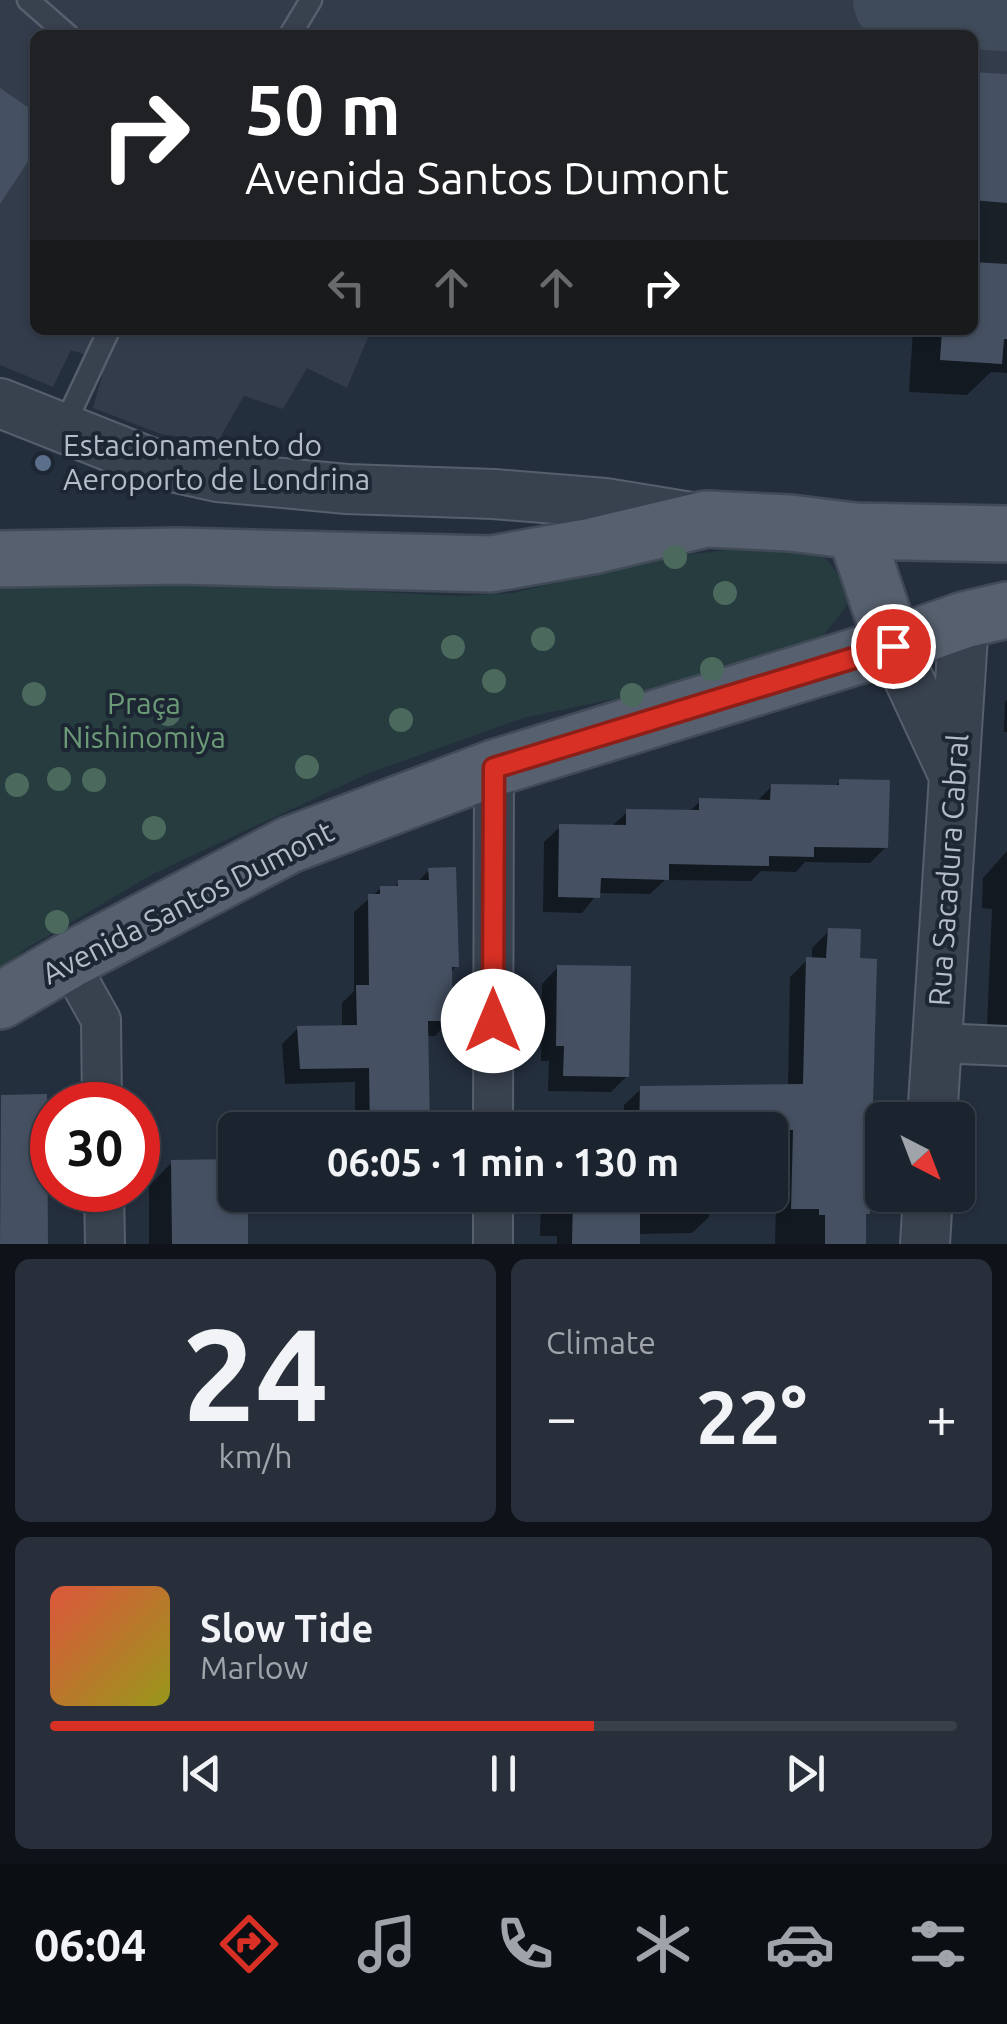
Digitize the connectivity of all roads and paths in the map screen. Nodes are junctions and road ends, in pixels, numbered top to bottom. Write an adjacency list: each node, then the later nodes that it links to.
1 (28, 0): 3 (lane)
2 (312, 0): 4 (lane)
3 (62, 30)
4 (293, 30)
5 (107, 335): 7 (lane)
6 (0, 403): 7 (street)
7 (64, 426): 8 (street)
8 (706, 520): 9 (main road); 11 (main road)
9 (855, 531): 10 (main road); 13 (main road)
10 (1007, 534)
11 (0, 559)
12 (993, 601): 13 (main road, Avenida Santos Dumont); 15 (street, Rua Sacadura Cabral)
13 (893, 646): 14 (main road, Avenida Santos Dumont); 15 (street)
14 (494, 768): 16 (main road, Avenida Santos Dumont); 22 (street)
15 (956, 780): 18 (street, Rua Sacadura Cabral)
16 (68, 961): 17 (main road, Avenida Santos Dumont); 20 (street)
17 (0, 1001)
18 (937, 1043): 19 (street); 21 (street, Rua Sacadura Cabral)
19 (1007, 1046)
20 (102, 1082)
21 (933, 1102)
22 (493, 1112)
23 (104, 1212): 26 (street)
24 (493, 1212): 27 (street)
25 (927, 1212): 28 (street)
26 (105, 1244)
27 (493, 1244)
28 (925, 1244)

